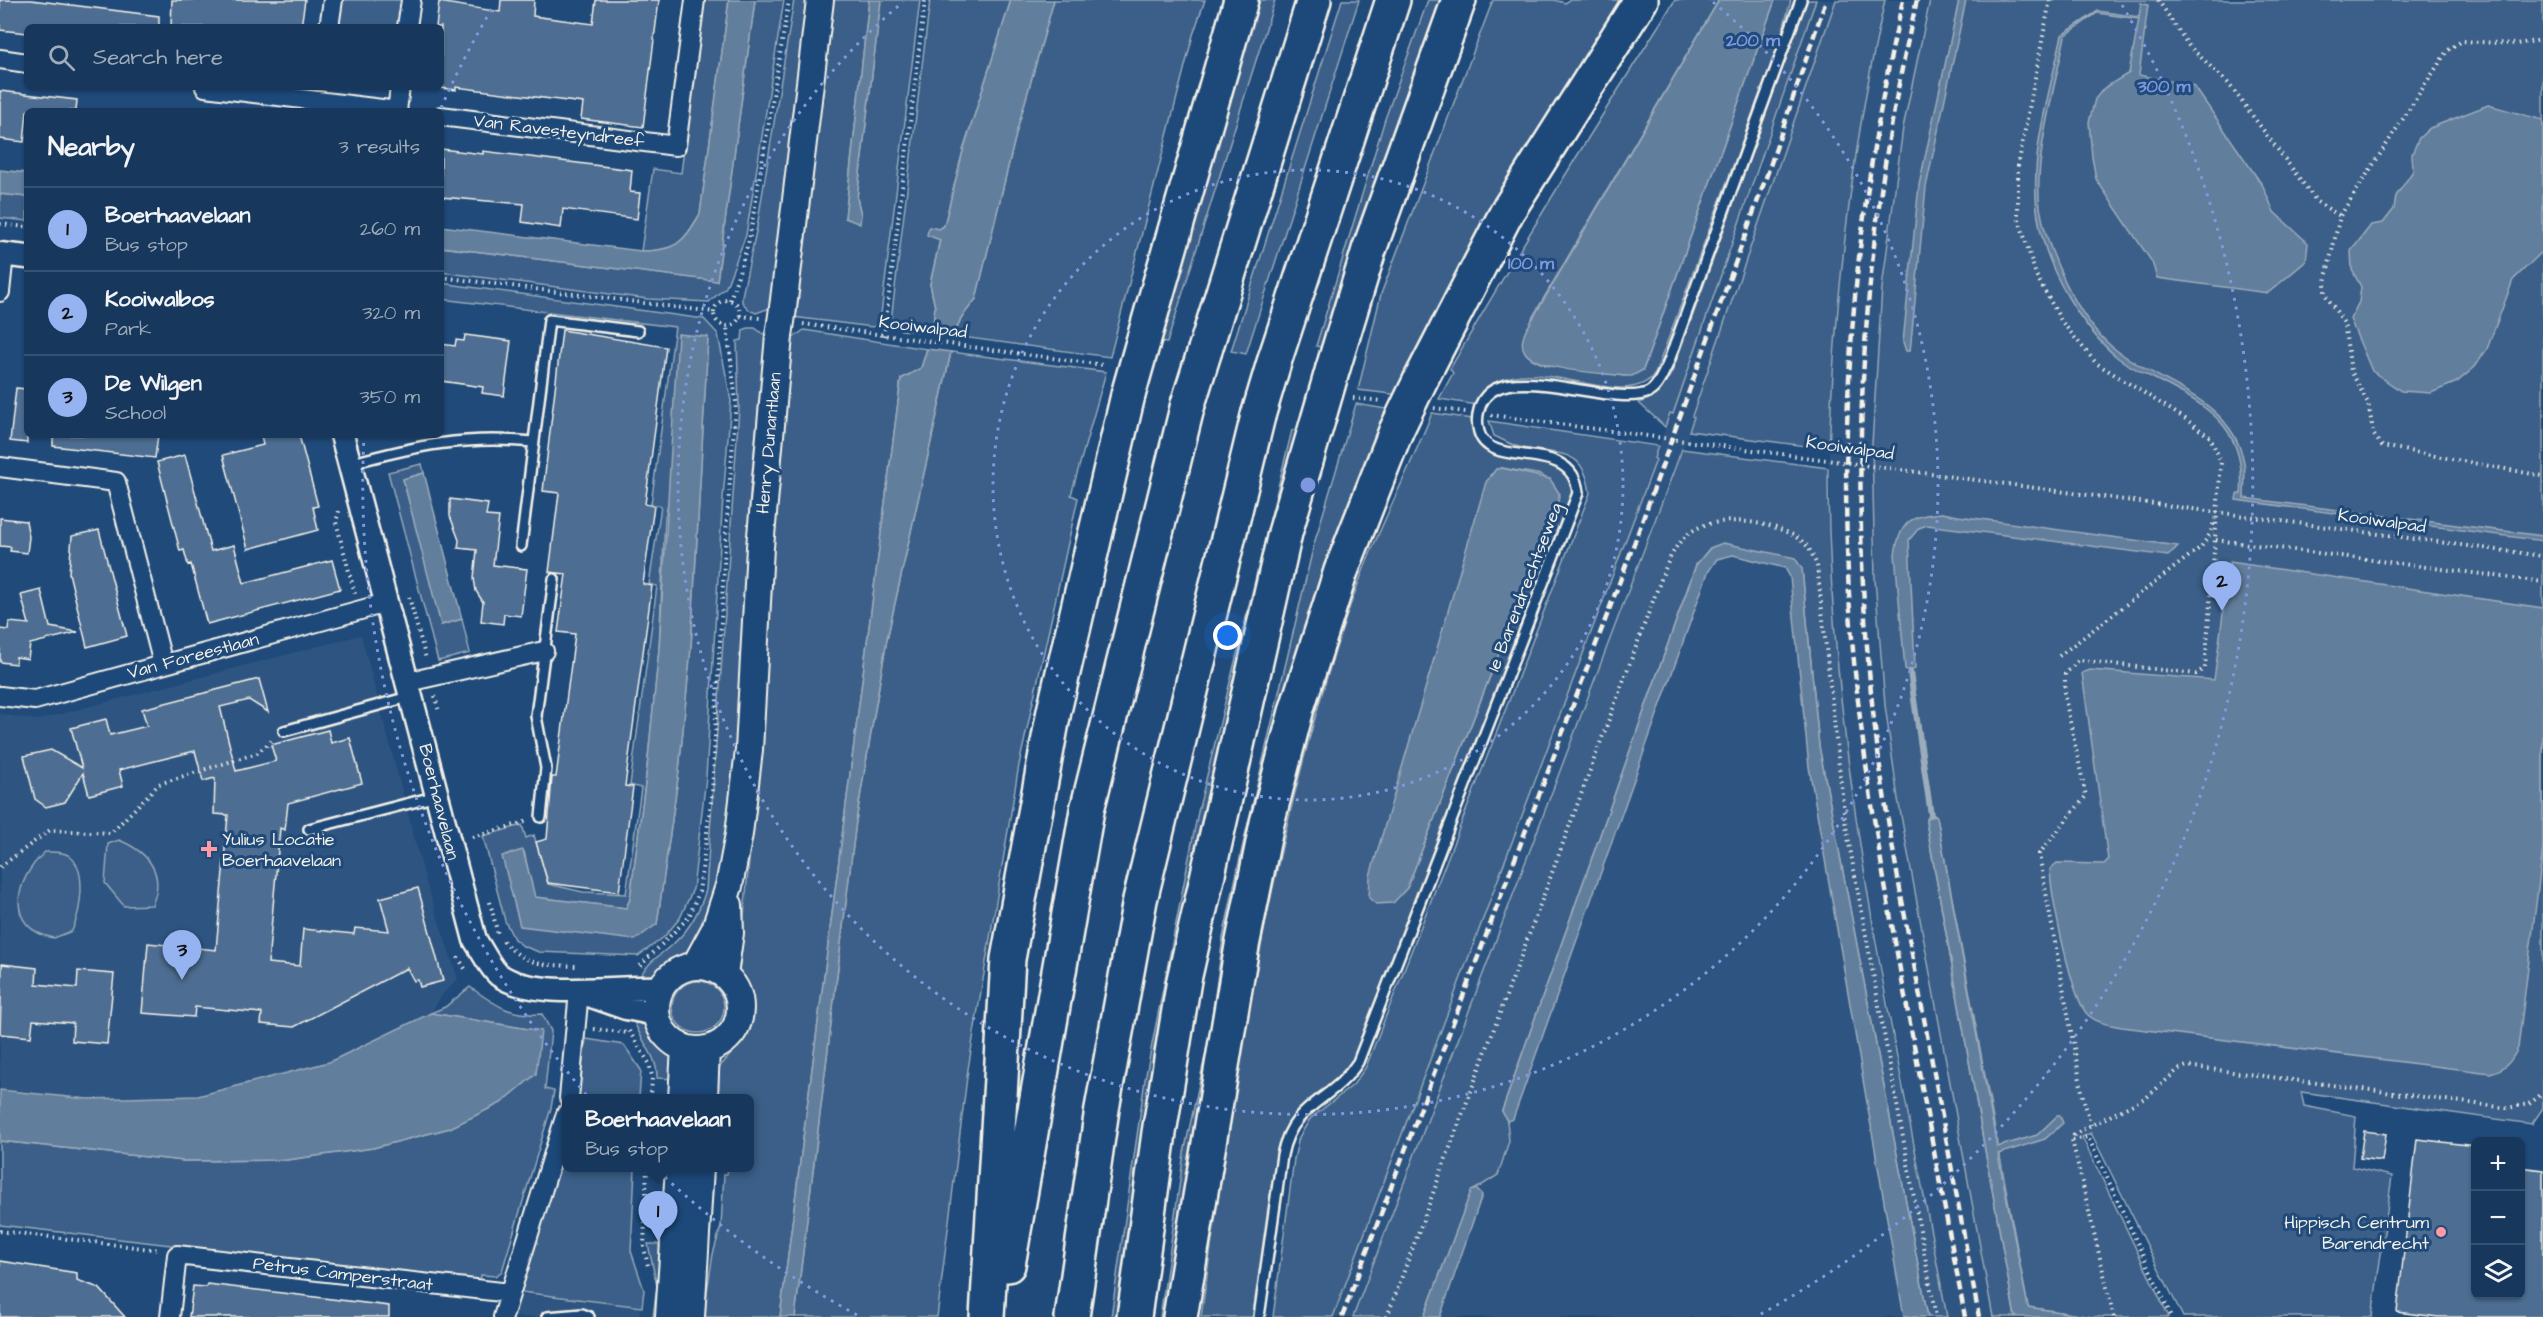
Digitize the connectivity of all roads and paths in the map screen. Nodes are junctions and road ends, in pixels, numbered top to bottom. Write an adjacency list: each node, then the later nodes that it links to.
1 (333, 0): 15 (street)
2 (411, 0): 16 (street)
3 (695, 0): 25 (street, Van Ravesteyndreef)
4 (789, 0): 33 (path)
5 (820, 0): 36 (main road, Henry Dunantlaan)
6 (925, 0): 39 (path)
7 (1241, 0): 102 (highway, bridge)
8 (1314, 0): 103 (highway, bridge)
9 (1393, 0): 104 (highway, bridge)
10 (1459, 0): 105 (highway, bridge)
11 (1641, 0): 106 (highway, bridge)
12 (1801, 0): 41 (lane)
13 (2050, 0): 47 (path)
14 (2158, 0): 26 (path)
15 (329, 24)
16 (407, 24)
17 (2543, 40): 26 (path)
18 (0, 59): 19 (street)
19 (24, 63)
20 (248, 90): 22 (street)
21 (400, 90): 24 (street)
22 (320, 95): 23 (street)
23 (383, 108)
24 (398, 108)
25 (444, 116)
26 (2340, 216): 46 (path)
27 (0, 224): 28 (path)
28 (24, 227)
29 (2, 254): 30 (street); 32 (street)
30 (24, 257)
31 (444, 277): 34 (path)
32 (0, 292)
33 (730, 300): 34 (path); 35 (path)
34 (714, 312): 37 (path)
35 (740, 315): 36 (path, Kooiwalpad); 37 (path)
36 (780, 322): 39 (path, Kooiwalpad); 70 (main road, Henry Dunantlaan)
37 (727, 327): 74 (path, Henry Dunantlaan)
38 (638, 331): 43 (lane)
39 (884, 336): 40 (path, Kooiwalpad)
40 (1103, 364)
41 (1478, 413): 47 (path, Kooiwalpad); 107 (lane, 1e Barendrechtseweg)
42 (343, 438): 44 (street, Boerhaavelaan)
43 (533, 442): 44 (lane); 49 (lane)
44 (349, 464): 54 (street, Boerhaavelaan)
45 (0, 466): 57 (street)
46 (2543, 476)
47 (2218, 513): 48 (path); 50 (path, Kooiwalpad); 56 (path)
48 (2216, 540): 52 (path); 86 (path)
49 (521, 546)
50 (2543, 556)
51 (554, 579): 55 (lane)
52 (2543, 582)
53 (407, 587): 58 (path, Boerhaavelaan)
54 (386, 603): 57 (street, Van Foreestlaan); 59 (street, Boerhaavelaan)
55 (544, 651): 58 (street); 64 (lane)
56 (2059, 656)
57 (163, 664): 60 (street, Van Foreestlaan)
58 (430, 676): 59 (street); 61 (path, Boerhaavelaan)
59 (410, 689): 62 (lane); 63 (street, Boerhaavelaan)
60 (0, 696)
61 (442, 721)
62 (284, 731): 69 (path)
63 (437, 795): 66 (lane); 77 (street, Boerhaavelaan)
64 (541, 817): 67 (path)
65 (470, 827): 67 (path, Boerhaavelaan)
66 (309, 829)
67 (472, 837): 68 (path, Boerhaavelaan)
68 (475, 848)
69 (0, 867)
70 (729, 886): 72 (main road, Henry Dunantlaan); 75 (main road, Henry Dunantlaan)
71 (487, 892): 73 (path)
72 (694, 966): 75 (main road); 76 (main road)
73 (581, 967)
74 (638, 968)
75 (724, 974): 81 (main road)
76 (661, 988): 77 (street, Boerhaavelaan); 78 (main road)
77 (579, 991): 78 (street, Boerhaavelaan); 79 (street)
78 (656, 1014): 81 (main road)
79 (578, 1027): 80 (path); 83 (street)
80 (629, 1033)
81 (696, 1049): 84 (main road); 85 (main road)
82 (2543, 1093): 86 (path)
83 (570, 1094)
84 (683, 1094)
85 (703, 1094)
86 (2091, 1125): 88 (path)
87 (562, 1130): 95 (street)
88 (2072, 1140): 110 (path); 111 (path)
89 (647, 1172): 94 (path)
90 (679, 1172): 100 (main road)
91 (700, 1172): 101 (main road)
92 (0, 1231): 93 (path)
93 (177, 1255): 95 (street, Petrus Camperstraat); 96 (street)
94 (648, 1269)
95 (510, 1293): 97 (street)
96 (170, 1317)
97 (503, 1317)
98 (547, 1317): 99 (lane)
99 (589, 1317)
100 (669, 1317)
101 (691, 1317)
102 (987, 1317)
103 (999, 1317)
104 (1072, 1317)
105 (1134, 1317)
106 (1180, 1317)
107 (1259, 1317)
108 (1387, 1317): 109 (path)
109 (1936, 1317)
110 (2114, 1317)
111 (2172, 1317)

